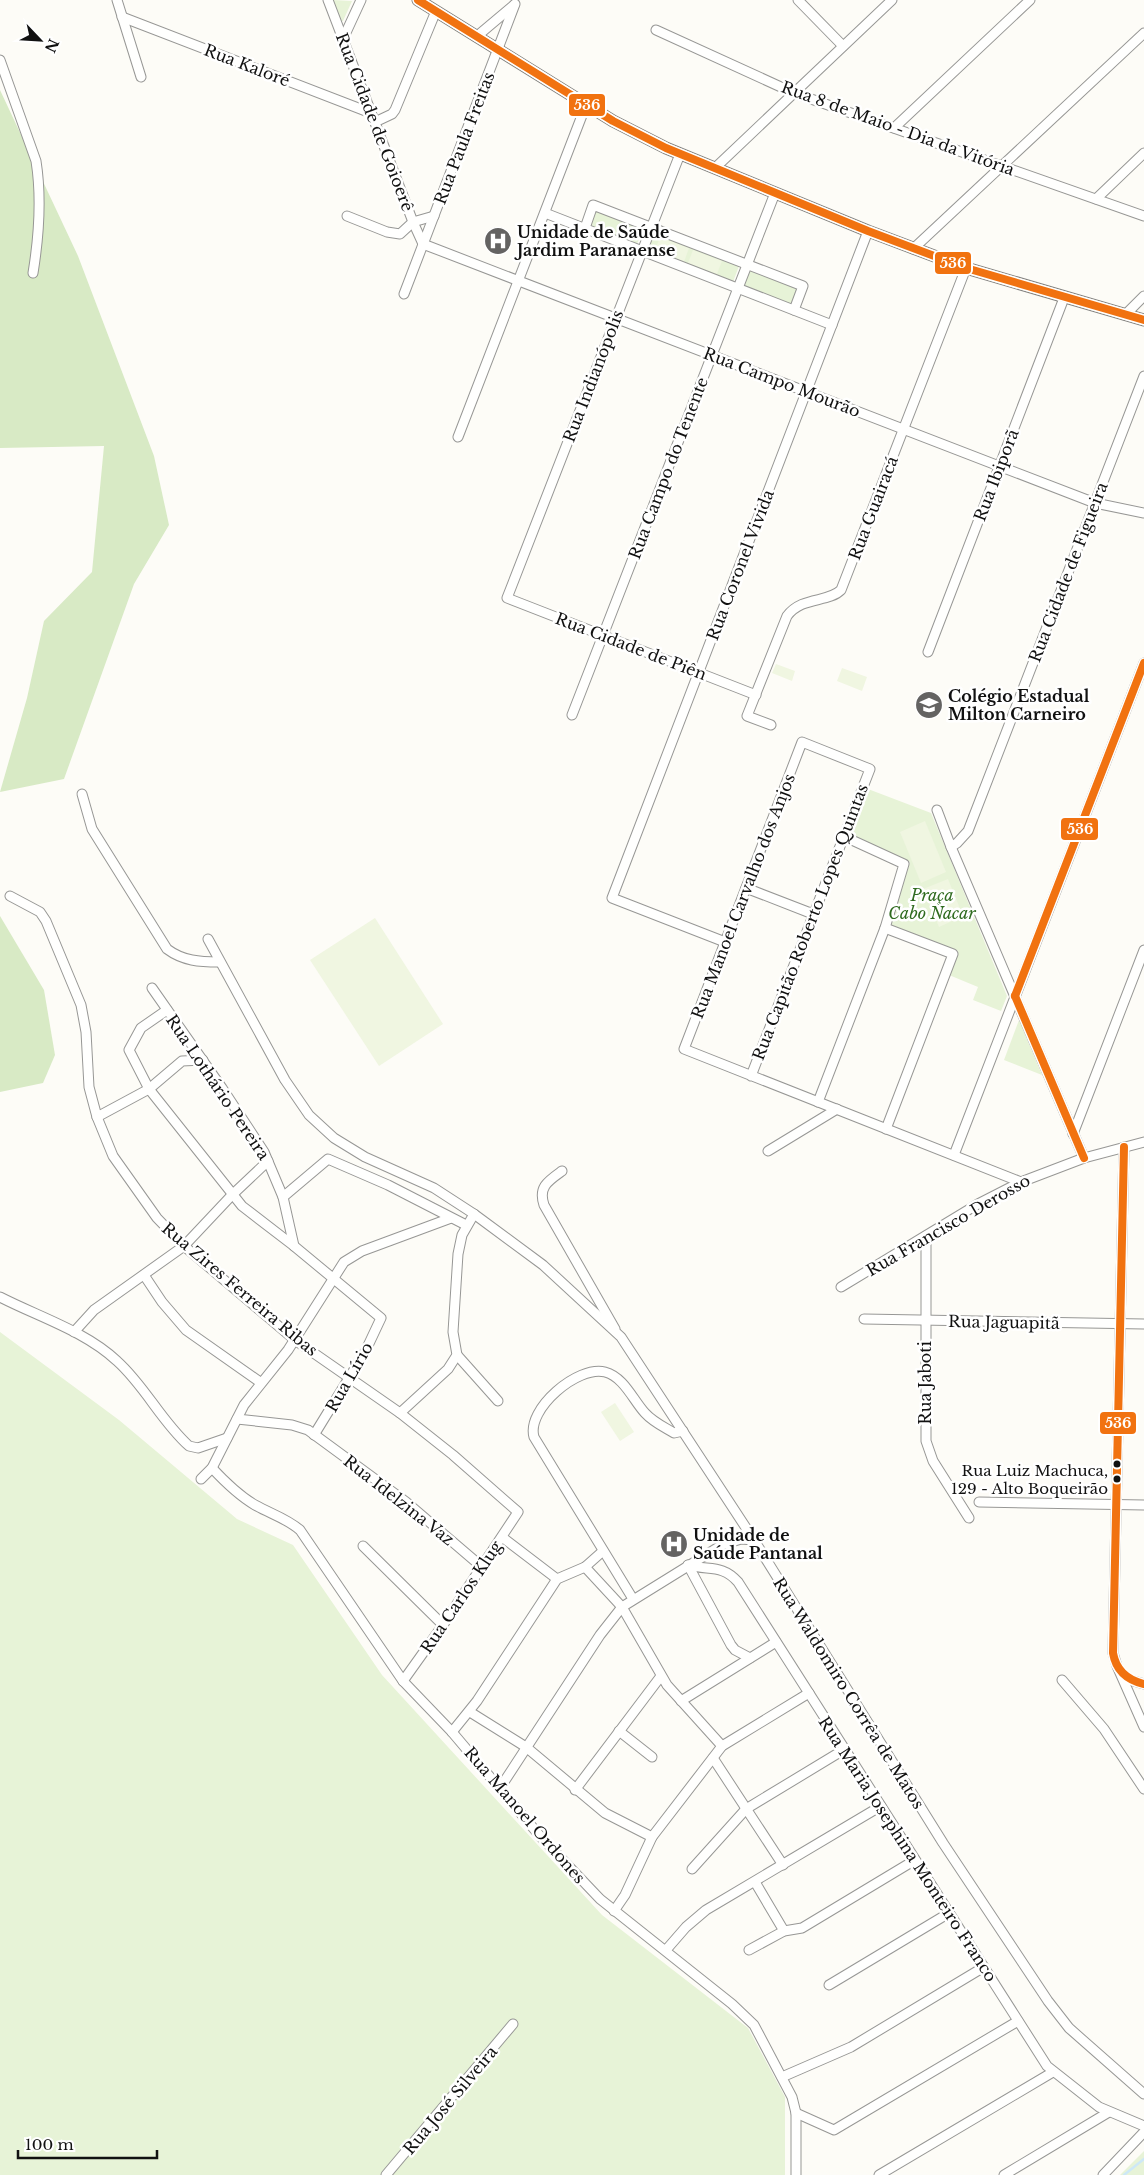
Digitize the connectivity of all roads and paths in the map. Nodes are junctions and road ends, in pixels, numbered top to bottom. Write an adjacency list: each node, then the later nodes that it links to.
1 (117, 0): 10 (street)
2 (328, 0): 14 (street, Rua Cidade de Goioerê)
3 (361, 0): 14 (street)
4 (418, 0): 9 (main road)
5 (798, 0): 15 (street)
6 (892, 0): 15 (street)
7 (1030, 0): 22 (street)
8 (518, 2): 13 (street, Rua Paula Freitas); 16 (street, Rua Paula Freitas)
9 (436, 12): 13 (main road); 21 (street)
10 (122, 17): 18 (street); 21 (street, Rua Kaloré)
11 (656, 30): 19 (street, Rua 8 de Maio - Dia da Vitória)
12 (1144, 33): 25 (street)
13 (476, 37): 16 (main road)
14 (343, 39): 21 (street, Rua Cidade de Goioerê)
15 (844, 46): 19 (street)
16 (498, 51): 20 (main road); 31 (street, Rua Paula Freitas)
17 (0, 60): 42 (street)
18 (141, 77)
19 (794, 93): 22 (street, Rua 8 de Maio - Dia da Vitória); 26 (street)
20 (586, 105): 24 (main road); 29 (street)
21 (373, 118): 33 (street, Rua Cidade de Goioerê)
22 (894, 128): 25 (street, Rua 8 de Maio - Dia da Vitória)
23 (1144, 153): 28 (street)
24 (680, 154): 26 (main road); 35 (street, Rua Indianópolis)
25 (1002, 166): 28 (street, Rua 8 de Maio - Dia da Vitória); 38 (street)
26 (715, 168): 27 (main road)
27 (775, 192): 36 (main road); 40 (street, Rua Campo do Tenente)
28 (1096, 199): 32 (street, Rua 8 de Maio - Dia da Vitória)
29 (545, 213): 34 (street); 43 (street)
30 (347, 216): 33 (street)
31 (434, 216): 33 (street, Rua Paula Freitas); 37 (street, Rua Paula Freitas)
32 (1144, 216)
33 (413, 222): 37 (street, Rua Cidade de Goioerê)
34 (585, 228): 35 (street); 39 (street)
35 (651, 228): 39 (street, Rua Indianópolis); 40 (street)
36 (868, 231): 38 (main road); 52 (street, Rua Coronel Vivida)
37 (423, 244): 43 (street, Rua Campo Mourão); 45 (street, Rua Paula Freitas)
38 (914, 249): 41 (main road)
39 (642, 251): 44 (street); 50 (street, Rua Indianópolis)
40 (747, 264): 44 (street, Rua Campo do Tenente); 48 (street)
41 (966, 268): 47 (main road); 56 (street, Rua Guairacá)
42 (32, 273)
43 (518, 280): 50 (street, Rua Campo Mourão); 57 (street)
44 (738, 288): 48 (street); 53 (street, Rua Campo do Tenente)
45 (404, 294)
46 (1144, 296): 49 (street)
47 (1064, 298): 49 (main road); 58 (street, Rua Ibiporã)
48 (794, 310): 52 (street)
49 (1125, 315): 51 (main road)
50 (616, 318): 53 (street, Rua Campo Mourão); 61 (street, Rua Indianópolis)
51 (1144, 320)
52 (832, 325): 55 (street, Rua Coronel Vivida)
53 (712, 355): 55 (street, Rua Campo Mourão); 62 (street, Rua Campo do Tenente)
54 (1144, 376): 59 (street, Rua Cidade de Figueira)
55 (807, 392): 56 (street, Rua Campo Mourão); 65 (street, Rua Coronel Vivida)
56 (904, 429): 58 (street, Rua Campo Mourão); 67 (street, Rua Guairacá)
57 (458, 437)
58 (999, 466): 59 (street, Rua Campo Mourão); 63 (street, Rua Ibiporã)
59 (1095, 502): 60 (street, Rua Campo Mourão); 74 (street, Rua Cidade de Figueira)
60 (1144, 513)
61 (507, 598): 62 (street, Rua Cidade de Piên)
62 (603, 635): 65 (street, Rua Cidade de Piên); 68 (street, Rua Campo do Tenente)
63 (928, 652)
64 (1144, 663): 66 (street)
65 (699, 672): 67 (street, Rua Cidade de Piên); 80 (street, Rua Coronel Vivida)
66 (1140, 685): 84 (street)
67 (756, 695): 69 (street, Rua Guairacá)
68 (572, 715)
69 (772, 725)
70 (802, 742): 73 (street, Rua Capitão Roberto Lopes Quintas); 75 (street, Rua Manoel Carvalho dos Anjos)
71 (82, 794): 82 (street)
72 (937, 810): 74 (street)
73 (844, 836): 77 (street, Rua Capitão Roberto Lopes Quintas); 78 (street)
74 (951, 846): 84 (street)
75 (746, 888): 77 (street); 80 (street, Rua Manoel Carvalho dos Anjos)
76 (10, 896): 91 (street, Rua Zires Ferreira Ribas)
77 (814, 914): 87 (street, Rua Capitão Roberto Lopes Quintas)
78 (885, 928): 89 (street); 92 (street)
79 (208, 939): 82 (street, Rua Waldomiro Corrêa de Matos)
80 (725, 942): 87 (street, Rua Manoel Carvalho dos Anjos)
81 (1144, 950): 93 (street)
82 (219, 962): 104 (street, Rua Waldomiro Corrêa de Matos)
83 (152, 988): 85 (street, Rua Lothário Pereira)
84 (1015, 996): 93 (street); 97 (street)
85 (167, 1010): 86 (street, Rua Lothário Pereira); 88 (street)
86 (203, 1060): 88 (street); 99 (street, Rua Lothário Pereira)
87 (751, 1076): 89 (street)
88 (150, 1089): 91 (street); 102 (street)
89 (818, 1102): 90 (street)
90 (837, 1110): 92 (street); 96 (street)
91 (97, 1117): 108 (street, Rua Zires Ferreira Ribas)
92 (886, 1129): 97 (street)
93 (1073, 1134): 98 (street)
94 (1144, 1142): 95 (street, Rua Francisco Derosso)
95 (1124, 1147): 98 (street, Rua Francisco Derosso); 116 (street)
96 (768, 1151)
97 (954, 1155): 101 (street)
98 (1084, 1158): 101 (street, Rua Francisco Derosso)
99 (268, 1161): 102 (street); 103 (street, Rua Lothário Pereira)
100 (562, 1171): 119 (street)
101 (1020, 1182): 107 (street, Rua Francisco Derosso)
102 (232, 1196): 108 (street); 109 (street)
103 (283, 1197): 105 (street); 109 (street, Rua Lothário Pereira)
104 (474, 1214): 106 (street); 119 (street, Rua Waldomiro Corrêa de Matos)
105 (451, 1218): 106 (street); 111 (street)
106 (466, 1225): 121 (street)
107 (926, 1236): 112 (street, Rua Francisco Derosso); 115 (street, Rua Jaboti)
108 (184, 1246): 110 (street); 120 (street, Rua Zires Ferreira Ribas)
109 (294, 1246): 111 (street)
110 (144, 1275): 118 (street); 123 (street)
111 (333, 1279): 120 (street); 122 (street, Rua Lírio)
112 (841, 1287)
113 (0, 1297): 118 (street)
114 (864, 1319): 115 (street, Rua Jaguapitã)
115 (925, 1320): 116 (street, Rua Jaguapitã); 136 (street, Rua Jaboti)
116 (1120, 1324): 117 (street, Rua Jaguapitã); 133 (street)
117 (1144, 1324)
118 (74, 1332): 129 (street)
119 (621, 1337): 127 (street, Rua Waldomiro Corrêa de Matos)
120 (295, 1340): 122 (street, Rua Zires Ferreira Ribas); 123 (street)
121 (457, 1356): 124 (street); 125 (street)
122 (350, 1378): 125 (street, Rua Zires Ferreira Ribas); 128 (street, Rua Lírio)
123 (260, 1382): 126 (street)
124 (498, 1401)
125 (400, 1413): 135 (street, Rua Zires Ferreira Ribas)
126 (237, 1419): 128 (street, Rua Idelzina Vaz); 129 (street)
127 (683, 1431): 138 (street, Rua Waldomiro Corrêa de Matos); 140 (street)
128 (314, 1435): 142 (street, Rua Idelzina Vaz)
129 (227, 1438): 130 (street)
130 (212, 1468): 131 (street); 153 (street, Rua Manoel Ordones)
131 (201, 1479)
132 (980, 1502): 133 (street)
133 (1116, 1505): 134 (street); 150 (street)
134 (1144, 1505)
135 (518, 1512): 137 (street, Rua Carlos Klug)
136 (969, 1518)
137 (502, 1537): 142 (street, Rua Carlos Klug); 144 (street)
138 (754, 1540): 141 (street); 187 (street, Rua Waldomiro Corrêa de Matos)
139 (363, 1546): 147 (street)
140 (603, 1551): 143 (street); 145 (street)
141 (688, 1565): 145 (street); 148 (street, Rua Maria Josephina Monteiro Franco); 149 (street)
142 (482, 1567): 147 (street, Rua Carlos Klug)
143 (585, 1567): 144 (street); 146 (street)
144 (558, 1579): 157 (street)
145 (633, 1599): 146 (street)
146 (622, 1607): 151 (street); 162 (street)
147 (443, 1625): 153 (street, Rua Carlos Klug)
148 (776, 1642): 149 (street); 155 (street, Rua Maria Josephina Monteiro Franco)
149 (750, 1658): 156 (street)
150 (1121, 1673): 154 (street); 158 (street)
151 (661, 1676): 156 (street); 159 (street)
152 (1062, 1680): 167 (street)
153 (403, 1681): 160 (street, Rua Manoel Ordones)
154 (1144, 1684)
155 (809, 1693): 161 (street); 163 (street, Rua Maria Josephina Monteiro Franco)
156 (681, 1701): 161 (street)
157 (470, 1712): 160 (street); 162 (street)
158 (1144, 1727)
159 (619, 1731): 164 (street); 168 (street)
160 (452, 1732): 166 (street, Rua Manoel Ordones)
161 (722, 1746): 165 (street)
162 (526, 1747): 166 (street); 168 (street)
163 (845, 1749): 169 (street, Rua Maria Josephina Monteiro Franco); 170 (street)
164 (652, 1757)
165 (713, 1758): 170 (street); 171 (street)
166 (500, 1788): 176 (street, Rua Manoel Ordones)
167 (1144, 1789)
168 (575, 1790): 171 (street)
169 (881, 1806): 172 (street, Rua Maria Josephina Monteiro Franco); 173 (street)
170 (746, 1809): 173 (street); 174 (street)
171 (652, 1837): 176 (street)
172 (915, 1860): 177 (street, Rua Maria Josephina Monteiro Franco); 178 (street)
173 (783, 1865): 175 (street)
174 (692, 1869)
175 (755, 1882): 178 (street); 179 (street)
176 (614, 1911): 179 (street, Rua Manoel Ordones)
177 (949, 1913): 181 (street, Rua Maria Josephina Monteiro Franco); 182 (street)
178 (784, 1931): 180 (street)
179 (666, 1950): 186 (street, Rua Manoel Ordones)
180 (749, 1950)
181 (984, 1967): 183 (street, Rua Maria Josephina Monteiro Franco); 186 (street)
182 (829, 1985)
183 (1018, 2021): 185 (street, Rua Maria Josephina Monteiro Franco); 189 (street)
184 (514, 2024): 192 (street, Rua José Silveira)
185 (1053, 2072): 188 (street, Rua Maria Josephina Monteiro Franco); 194 (street)
186 (782, 2077): 189 (street, Rua Manoel Ordones)
187 (1144, 2094)
188 (1109, 2112): 190 (street, Rua Maria Josephina Monteiro Franco); 195 (street)
189 (796, 2113): 193 (street, Rua Manoel Ordones)
190 (1144, 2126)
191 (1144, 2132): 196 (street)
192 (386, 2175)
193 (796, 2175)
194 (879, 2175)
195 (1004, 2175)
196 (1103, 2175)

